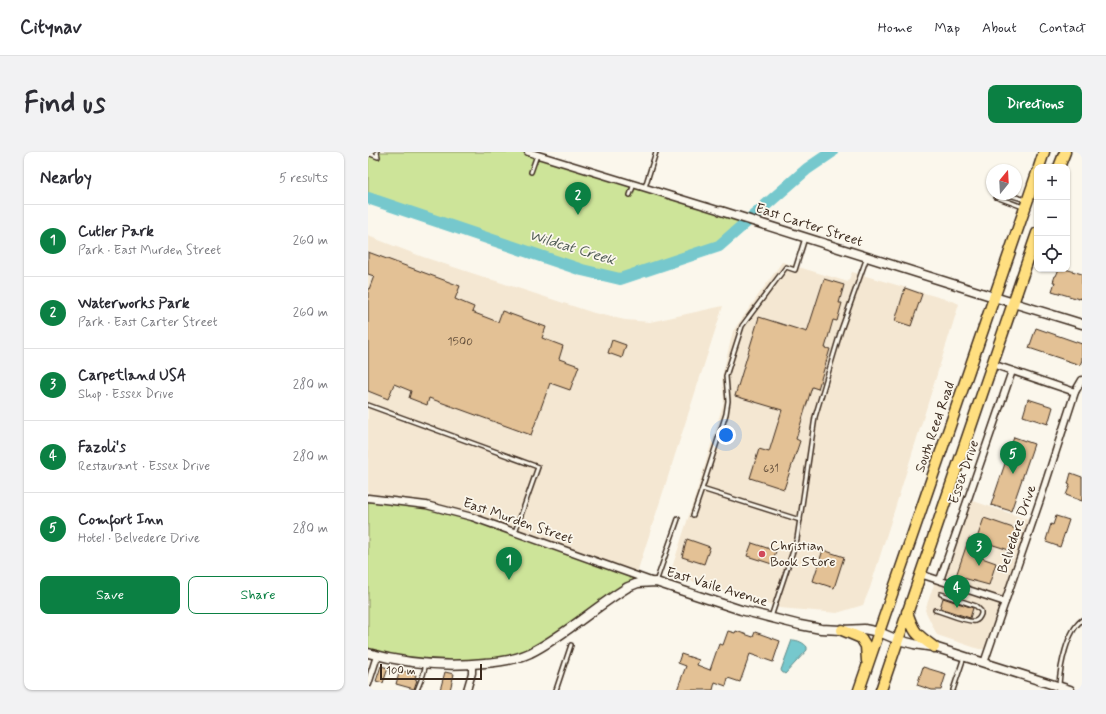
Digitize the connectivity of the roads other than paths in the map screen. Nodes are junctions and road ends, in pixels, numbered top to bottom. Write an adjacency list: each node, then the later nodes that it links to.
1 (377, 152): 6 (lane)
2 (656, 152): 12 (lane)
3 (1044, 152): 7 (main road)
4 (1064, 152): 8 (main road)
5 (533, 153): 9 (lane); 11 (street, East Carter Street)
6 (368, 154)
7 (1040, 164)
8 (1060, 164)
9 (531, 172)
10 (1034, 181): 16 (main road, South Reed Road)
11 (634, 184): 12 (street, East Carter Street); 13 (lane)
12 (645, 188): 17 (street, East Carter Street)
13 (630, 195)
14 (1009, 200): 16 (lane)
15 (1018, 200): 16 (lane)
16 (1026, 204): 21 (main road, South Reed Road)
17 (721, 211): 19 (street, East Carter Street)
18 (1036, 236): 22 (main road)
19 (805, 237): 20 (street, East Carter Street); 29 (lane)
20 (867, 257): 21 (street, East Carter Street); 33 (lane)
21 (994, 297): 22 (street, East Carter Street); 45 (main road, South Reed Road)
22 (1013, 303): 23 (street, East Carter Street); 24 (main road)
23 (1082, 324)
24 (992, 364): 25 (street); 35 (main road)
25 (1012, 371): 27 (street); 36 (street, Essex Drive)
26 (1082, 380): 27 (street, Belvedere Drive)
27 (1075, 392): 39 (street, Belvedere Drive)
28 (368, 405): 34 (lane)
29 (702, 489): 31 (lane); 33 (lane)
30 (368, 498): 34 (street, East Murden Street)
31 (693, 515)
32 (678, 518): 37 (lane)
33 (800, 520): 42 (lane)
34 (515, 532): 37 (street, East Murden Street)
35 (920, 574): 36 (street); 41 (main road)
36 (940, 580): 39 (street)
37 (656, 582): 42 (street, East Vaile Avenue); 54 (street, East Vaile Avenue)
38 (941, 594): 40 (lane)
39 (1005, 602): 52 (street, Belvedere Drive)
40 (935, 610)
41 (907, 612): 46 (main road); 48 (main road)
42 (770, 617): 44 (street, East Vaile Avenue)
43 (1082, 620): 57 (lane)
44 (842, 630): 45 (street, East Vaile Avenue); 55 (main road)
45 (879, 632): 46 (street, East Vaile Avenue); 55 (main road, South Reed Road)
46 (898, 640): 48 (street, East Vaile Avenue); 62 (main road)
47 (571, 645): 60 (lane)
48 (934, 647): 51 (street, East Vaile Avenue)
49 (368, 653): 50 (street, East Vaile Avenue)
50 (377, 656): 53 (street, East Vaile Avenue); 56 (street)
51 (964, 657): 52 (street, East Vaile Avenue); 63 (lane)
52 (984, 663): 57 (street, East Vaile Avenue)
53 (426, 664): 54 (street, East Vaile Avenue); 58 (lane)
54 (472, 664): 59 (street)
55 (866, 671): 61 (main road, South Reed Road)
56 (368, 684)
57 (1059, 686): 64 (street, East Vaile Avenue)
58 (417, 690)
59 (467, 690)
60 (556, 690)
61 (859, 690)
62 (880, 690)
63 (954, 690)
64 (1070, 690)

